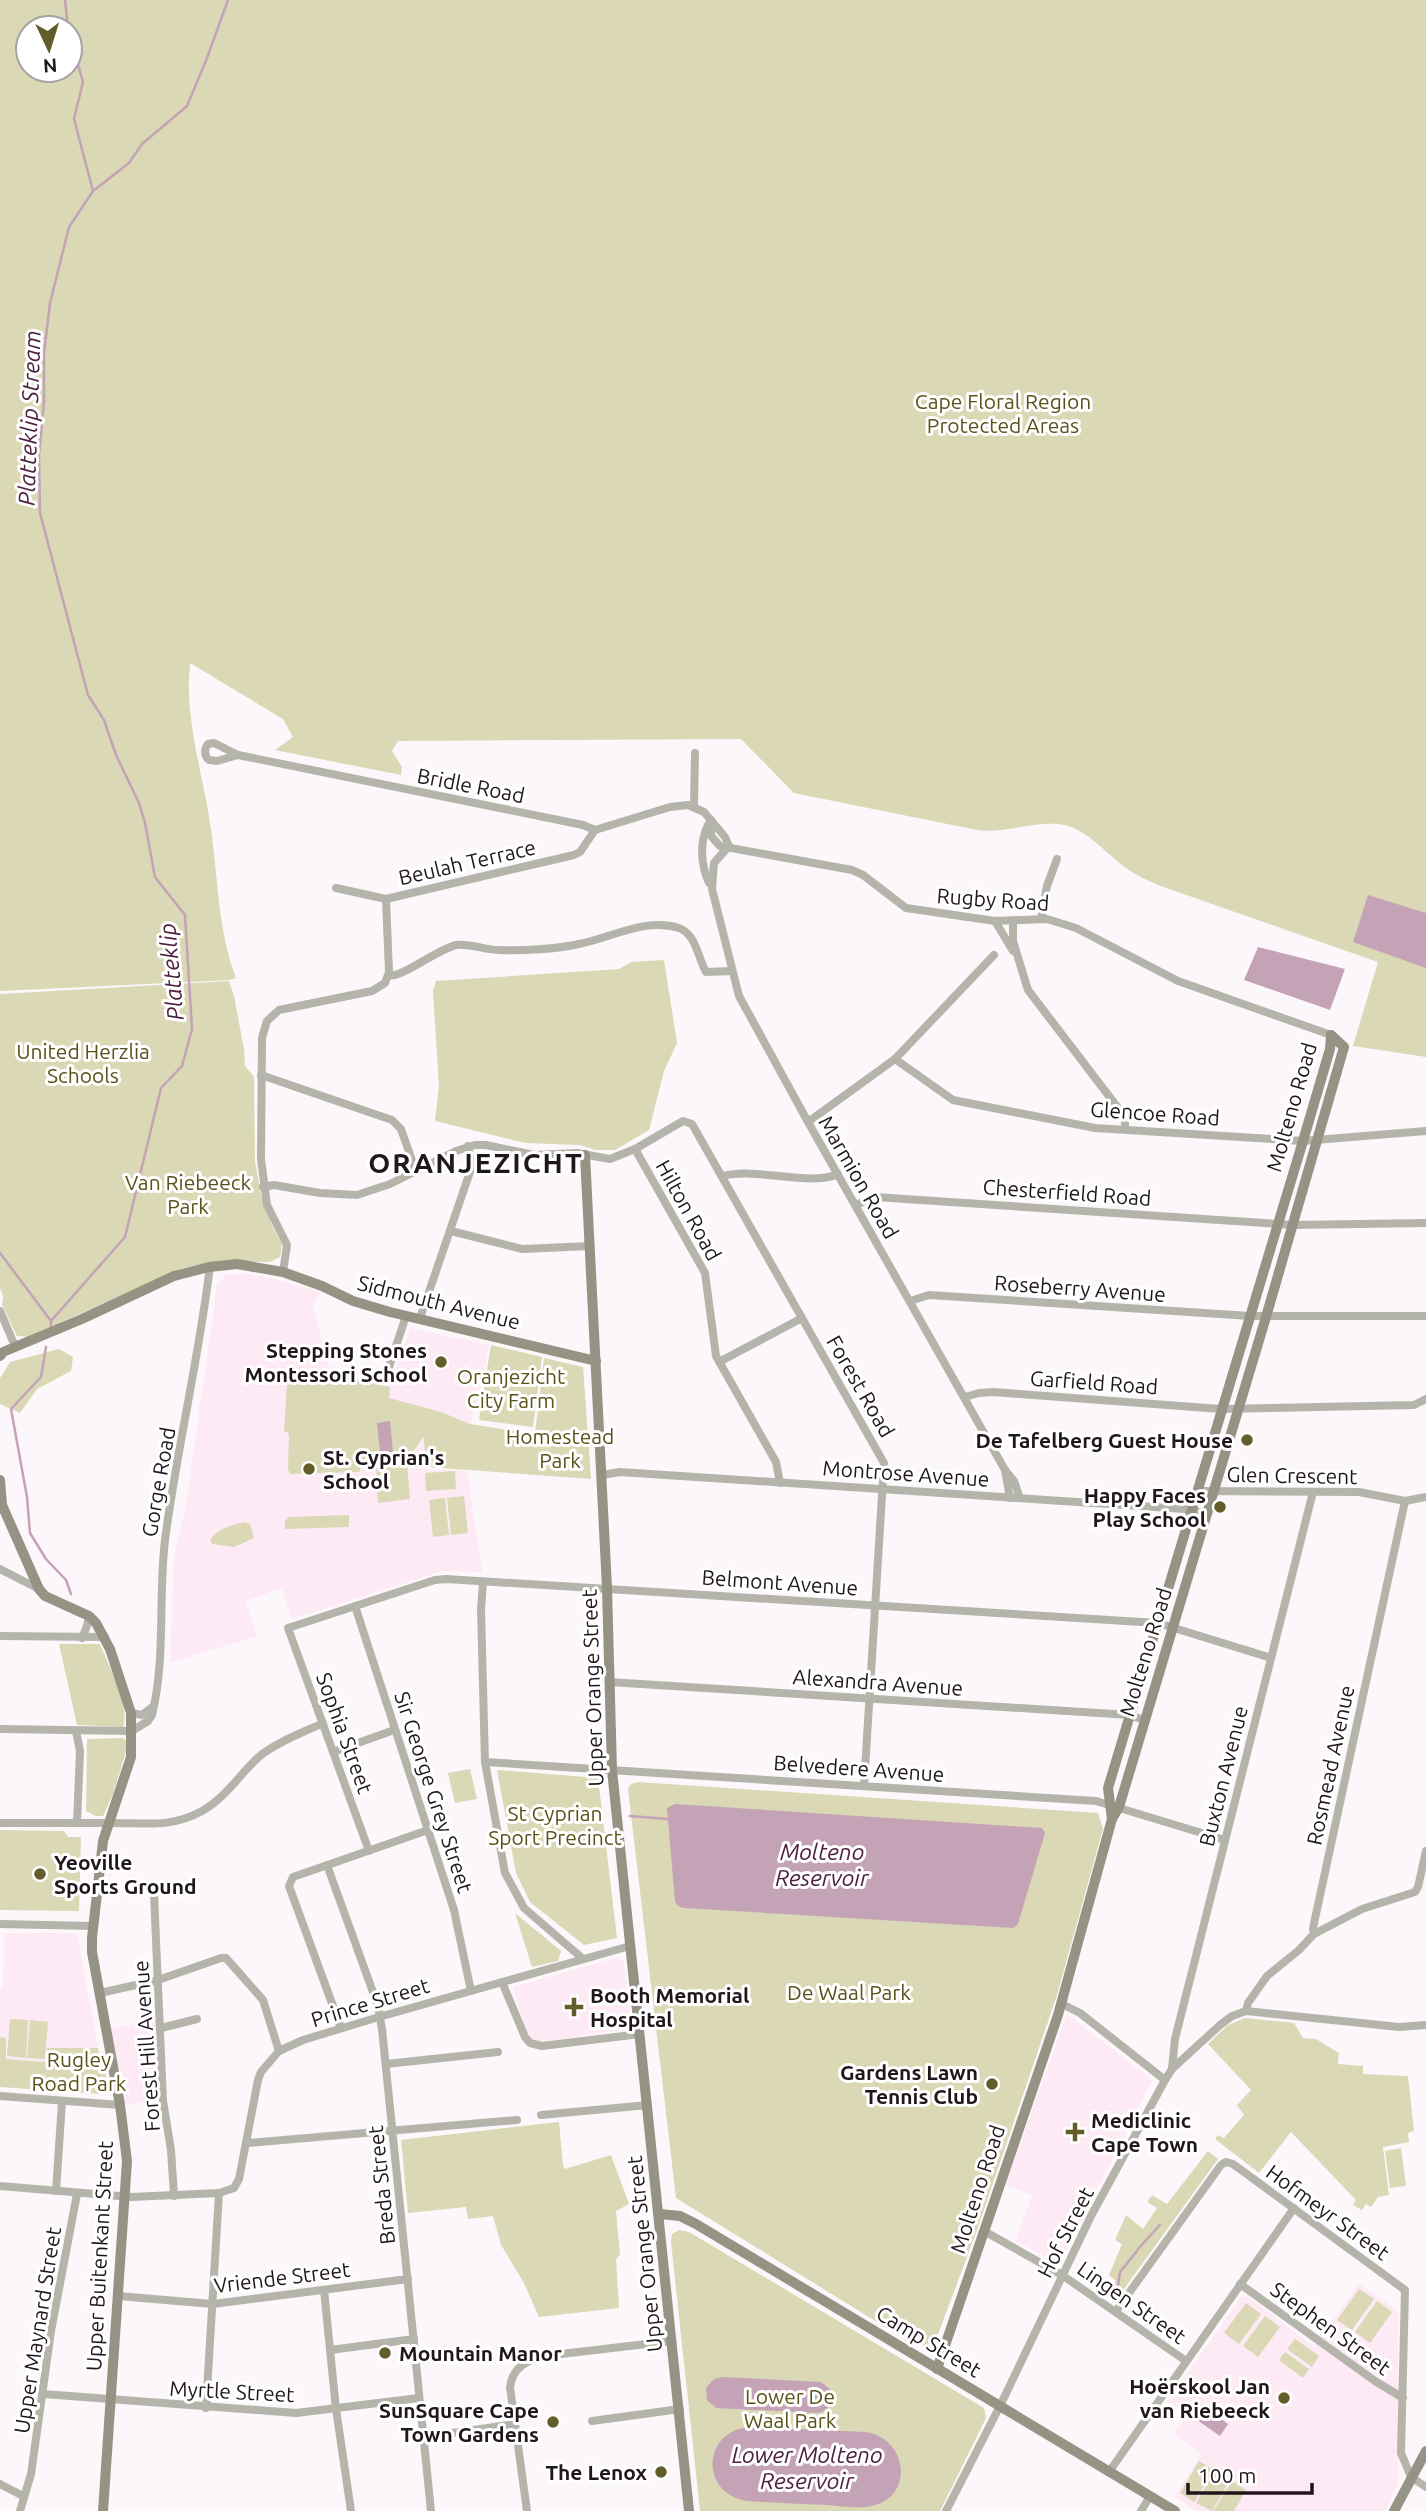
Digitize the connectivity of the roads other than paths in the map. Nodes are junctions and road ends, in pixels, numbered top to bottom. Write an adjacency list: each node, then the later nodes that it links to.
1 (695, 753): 3 (street)
2 (238, 755): 5 (street, Bridle Road)
3 (694, 806): 4 (street); 5 (street)
4 (711, 820): 6 (street); 9 (street, Marmion Road)
5 (595, 830): 10 (street, Beulah Terrace)
6 (729, 846): 9 (street, Marmion Road); 12 (street, Rugby Road)
7 (1057, 859): 11 (street)
8 (336, 888): 10 (street, Beulah Terrace)
9 (712, 889): 16 (street, Marmion Road)
10 (386, 899): 17 (street)
11 (1041, 919): 13 (street, Rugby Road); 18 (street, Rugby Road)
12 (995, 921): 13 (street, Rugby Road); 15 (street)
13 (1013, 921): 15 (street)
14 (994, 955): 19 (street)
15 (1017, 957): 26 (street)
16 (732, 971): 17 (street); 25 (street, Marmion Road)
17 (389, 975): 22 (street)
18 (1331, 1035): 20 (street, Molteno Road); 21 (street, Molteno Road)
19 (895, 1059): 25 (street); 26 (street, Glencoe Road)
20 (1327, 1060): 21 (street); 23 (street, Molteno Road)
21 (1339, 1064): 24 (street, Molteno Road)
22 (261, 1076): 35 (street); 39 (street)
23 (1316, 1096): 24 (street); 29 (street, Molteno Road)
24 (1329, 1100): 28 (street, Molteno Road)
25 (808, 1122): 36 (street, Marmion Road)
26 (1125, 1129): 29 (street, Glencoe Road)
27 (1426, 1131): 28 (street, Glencoe Road)
28 (1318, 1139): 29 (street, Glencoe Road); 34 (street, Molteno Road)
29 (1303, 1141): 33 (street, Molteno Road)
30 (468, 1146): 32 (street); 35 (street); 45 (street)
31 (635, 1149): 32 (street); 37 (street, Forest Road); 62 (street, Hilton Road)
32 (585, 1155): 46 (street, Upper Orange Street)
33 (1298, 1157): 34 (street); 38 (street, Molteno Road)
34 (1312, 1159): 40 (street, Molteno Road)
35 (416, 1171): 39 (street)
36 (838, 1174): 37 (street); 41 (street, Marmion Road)
37 (723, 1177): 58 (street, Forest Road)
38 (1290, 1182): 40 (street); 42 (street, Molteno Road)
39 (263, 1186): 50 (street)
40 (1304, 1186): 44 (street, Molteno Road)
41 (856, 1205): 42 (street, Chesterfield Road); 51 (street, Marmion Road)
42 (1278, 1223): 44 (street, Chesterfield Road); 47 (street, Molteno Road)
43 (1426, 1223): 44 (street, Chesterfield Road)
44 (1293, 1225): 48 (street, Molteno Road)
45 (451, 1231): 46 (street); 57 (street)
46 (590, 1247): 61 (street, Upper Orange Street)
47 (1267, 1257): 48 (street); 54 (street, Molteno Road)
48 (1282, 1262): 56 (street, Molteno Road)
49 (210, 1266): 50 (street, Sidmouth Avenue); 59 (street, Sidmouth Avenue); 103 (street, Gorge Road)
50 (283, 1272): 53 (street, Sidmouth Avenue)
51 (910, 1301): 54 (street, Roseberry Avenue); 66 (street, Marmion Road)
52 (0, 1311): 59 (street)
53 (406, 1316): 57 (street, Sidmouth Avenue); 65 (street)
54 (1250, 1316): 56 (street, Roseberry Avenue); 63 (street, Molteno Road)
55 (1426, 1316): 56 (street, Roseberry Avenue)
56 (1266, 1317): 64 (street, Molteno Road)
57 (420, 1318): 61 (street, Sidmouth Avenue)
58 (802, 1318): 62 (street); 74 (street, Forest Road)
59 (15, 1346): 60 (street, Sidmouth Avenue)
60 (0, 1356)
61 (596, 1361): 71 (street, Upper Orange Street)
62 (719, 1362): 73 (street, Hilton Road)
63 (1234, 1367): 64 (street); 69 (street, Molteno Road)
64 (1249, 1373): 68 (street, Molteno Road)
65 (386, 1376)
66 (965, 1397): 69 (street, Garfield Road); 70 (street, Marmion Road)
67 (1426, 1399): 68 (street, Garfield Road)
68 (1239, 1407): 69 (street, Garfield Road); 76 (street, Molteno Road)
69 (1221, 1409): 75 (street, Molteno Road)
70 (1005, 1469): 79 (street, Marmion Road); 80 (street, Marmion Road)
71 (602, 1475): 73 (street, Montrose Avenue); 87 (street, Upper Orange Street)
72 (0, 1480): 84 (street)
73 (780, 1483): 74 (street, Montrose Avenue)
74 (883, 1489): 79 (street, Montrose Avenue); 90 (street, Forest Road)
75 (1198, 1491): 76 (street, Glen Crescent); 82 (street, Molteno Road)
76 (1214, 1492): 77 (street, Glen Crescent); 83 (street, Molteno Road)
77 (1313, 1492): 81 (street, Glen Crescent); 98 (street, Buxton Avenue)
78 (1426, 1497): 81 (street, Glen Crescent)
79 (1010, 1498): 80 (street, Montrose Avenue)
80 (1020, 1498): 82 (street, Montrose Avenue)
81 (1405, 1501): 130 (street, Rosmead Avenue)
82 (1192, 1510): 83 (street, Montrose Avenue); 92 (street, Molteno Road)
83 (1206, 1514): 94 (street, Molteno Road)
84 (5, 1523): 88 (street)
85 (0, 1569): 88 (street)
86 (483, 1582): 87 (street, Belmont Avenue); 89 (street, Belmont Avenue); 115 (street)
87 (607, 1588): 90 (street, Belmont Avenue); 101 (street, Upper Orange Street)
88 (39, 1589): 91 (street, Upper Buitenkant Street)
89 (355, 1606): 93 (street, Belmont Avenue); 109 (street, Sir George Grey Street)
90 (875, 1606): 92 (street, Belmont Avenue); 102 (street, Forest Road)
91 (89, 1616): 96 (street, Upper Buitenkant Street); 97 (street)
92 (1158, 1623): 94 (street, Belmont Avenue); 99 (street, Molteno Road)
93 (288, 1628): 107 (street, Sophia Street)
94 (1173, 1628): 98 (street, Belmont Avenue); 100 (street, Molteno Road)
95 (0, 1636): 97 (street)
96 (105, 1637): 97 (street); 104 (street, Upper Buitenkant Street)
97 (82, 1638)
98 (1271, 1658): 123 (street, Buxton Avenue)
99 (1143, 1670): 100 (street); 105 (street, Molteno Road)
100 (1158, 1674): 106 (street, Molteno Road)
101 (609, 1682): 102 (street, Alexandra Avenue); 116 (street, Upper Orange Street)
102 (869, 1699): 105 (street, Alexandra Avenue); 117 (street, Forest Road)
103 (154, 1706): 104 (street); 111 (street)
104 (131, 1713): 111 (street, Upper Buitenkant Street)
105 (1130, 1715): 106 (street, Alexandra Avenue); 113 (street, Molteno Road)
106 (1144, 1720): 114 (street, Molteno Road)
107 (323, 1723): 112 (street, Sophia Street); 120 (street)
108 (0, 1729): 110 (street)
109 (394, 1730): 112 (street); 122 (street, Sir George Grey Street)
110 (76, 1731): 111 (street); 121 (street)
111 (132, 1731): 120 (street, Upper Buitenkant Street)
112 (333, 1752): 124 (street, Sophia Street)
113 (1118, 1756): 114 (street); 118 (street, Molteno Road)
114 (1132, 1760): 118 (street, Molteno Road)
115 (485, 1762): 116 (street, Belvedere Avenue); 132 (street)
116 (612, 1770): 117 (street, Belvedere Avenue); 131 (street, Upper Orange Street)
117 (863, 1786): 118 (street, Belvedere Avenue)
118 (1114, 1805): 123 (street, Belvedere Avenue); 137 (street, Molteno Road)
119 (0, 1822): 121 (street)
120 (108, 1823): 121 (street); 129 (street, Upper Buitenkant Street)
121 (77, 1824)
122 (428, 1829): 124 (street); 135 (street, Sir George Grey Street)
123 (1225, 1840): 145 (street, Buxton Avenue)
124 (369, 1851): 126 (street)
125 (1426, 1851): 130 (street)
126 (327, 1865): 139 (street, Breda Street); 143 (street)
127 (154, 1894): 133 (street, Forest Hill Avenue)
128 (0, 1924): 129 (street)
129 (93, 1926): 136 (street, Upper Buitenkant Street)
130 (1314, 1934): 138 (street)
131 (630, 1946): 132 (street, Prince Street); 144 (street, Upper Orange Street)
132 (582, 1958): 134 (street, Prince Street)
133 (158, 1980): 136 (street); 142 (street, Forest Hill Avenue); 147 (street)
134 (502, 1982): 135 (street, Prince Street); 144 (street)
135 (471, 1991): 139 (street, Prince Street)
136 (100, 1993): 154 (street, Upper Buitenkant Street)
137 (1062, 2004): 151 (street); 168 (street, Molteno Road)
138 (1246, 2011): 141 (street); 146 (street, Hof Street)
139 (379, 2017): 143 (street, Prince Street); 149 (street, Breda Street)
140 (197, 2019): 142 (street)
141 (1426, 2025)
142 (161, 2028): 164 (street, Forest Hill Avenue)
143 (341, 2028): 147 (street, Prince Street)
144 (640, 2034): 155 (street, Upper Orange Street)
145 (1175, 2039): 146 (street); 150 (street, Buxton Avenue)
146 (1192, 2050): 150 (street, Hof Street)
147 (279, 2051): 159 (street)
148 (498, 2052): 149 (street)
149 (386, 2064): 158 (street, Breda Street)
150 (1172, 2069): 151 (street, Hof Street)
151 (1165, 2080): 169 (street, Hof Street)
152 (0, 2096): 153 (street)
153 (62, 2102): 154 (street); 161 (street)
154 (120, 2105): 165 (street, Upper Buitenkant Street)
155 (648, 2105): 156 (street); 167 (street, Upper Orange Street)
156 (541, 2115)
157 (517, 2120): 158 (street)
158 (393, 2132): 159 (street); 170 (street, Breda Street)
159 (248, 2144): 162 (street)
160 (0, 2186): 161 (street)
161 (56, 2191): 163 (street)
162 (219, 2193): 164 (street); 174 (street)
163 (77, 2194): 165 (street); 181 (street, Upper Maynard Street)
164 (174, 2196): 165 (street)
165 (125, 2197): 173 (street, Upper Buitenkant Street)
166 (1294, 2208): 171 (street); 175 (street, Hofmeyr Street); 183 (street, Hofmeyr Street)
167 (660, 2214): 177 (street, Upper Orange Street); 180 (street, Camp Street)
168 (984, 2231): 169 (street, Lingen Street); 180 (street, Molteno Road)
169 (1062, 2275): 175 (street, Lingen Street); 185 (street, Hof Street)
170 (408, 2279): 172 (street, Vriende Street); 176 (street, Breda Street)
171 (1240, 2284): 179 (street); 183 (street, Stephen Street)
172 (324, 2290): 174 (street, Vriende Street); 178 (street)
173 (118, 2296): 174 (street, Vriende Street); 184 (street, Upper Buitenkant Street)
174 (213, 2304): 186 (street)
175 (1116, 2311): 179 (street, Lingen Street)
176 (414, 2339): 178 (street); 182 (street, Breda Street)
177 (672, 2341): 188 (street, Upper Orange Street); 190 (street)
178 (330, 2350): 187 (street)
179 (1186, 2361): 193 (street)
180 (937, 2369): 185 (street, Camp Street)
181 (43, 2394): 184 (street, Myrtle Street); 197 (street, Upper Maynard Street)
182 (419, 2398): 187 (street, Myrtle Street); 191 (street, Breda Street)
183 (1403, 2398): 194 (street, Hofmeyr Street)
184 (111, 2400): 186 (street, Myrtle Street); 200 (street, Upper Buitenkant Street)
185 (1000, 2406): 193 (street, Camp Street); 205 (street, Hof Street)
186 (206, 2408): 187 (street, Myrtle Street)
187 (336, 2409): 201 (street)
188 (680, 2409): 189 (street); 204 (street, Upper Orange Street)
189 (592, 2421)
190 (515, 2424): 191 (street); 203 (street)
191 (424, 2437): 202 (street, Breda Street)
192 (1426, 2451): 194 (street)
193 (1109, 2472): 198 (street, Camp Street)
194 (1411, 2477): 196 (street); 208 (street)
195 (0, 2484): 197 (street)
196 (1426, 2487)
197 (23, 2496): 199 (street, Upper Maynard Street)
198 (1150, 2496): 206 (street); 207 (street, Camp Street)
199 (20, 2511)
200 (103, 2511)
201 (351, 2511)
202 (431, 2511)
203 (527, 2511)
204 (689, 2511)
205 (946, 2511)
206 (1141, 2511)
207 (1175, 2511)
208 (1394, 2511)

